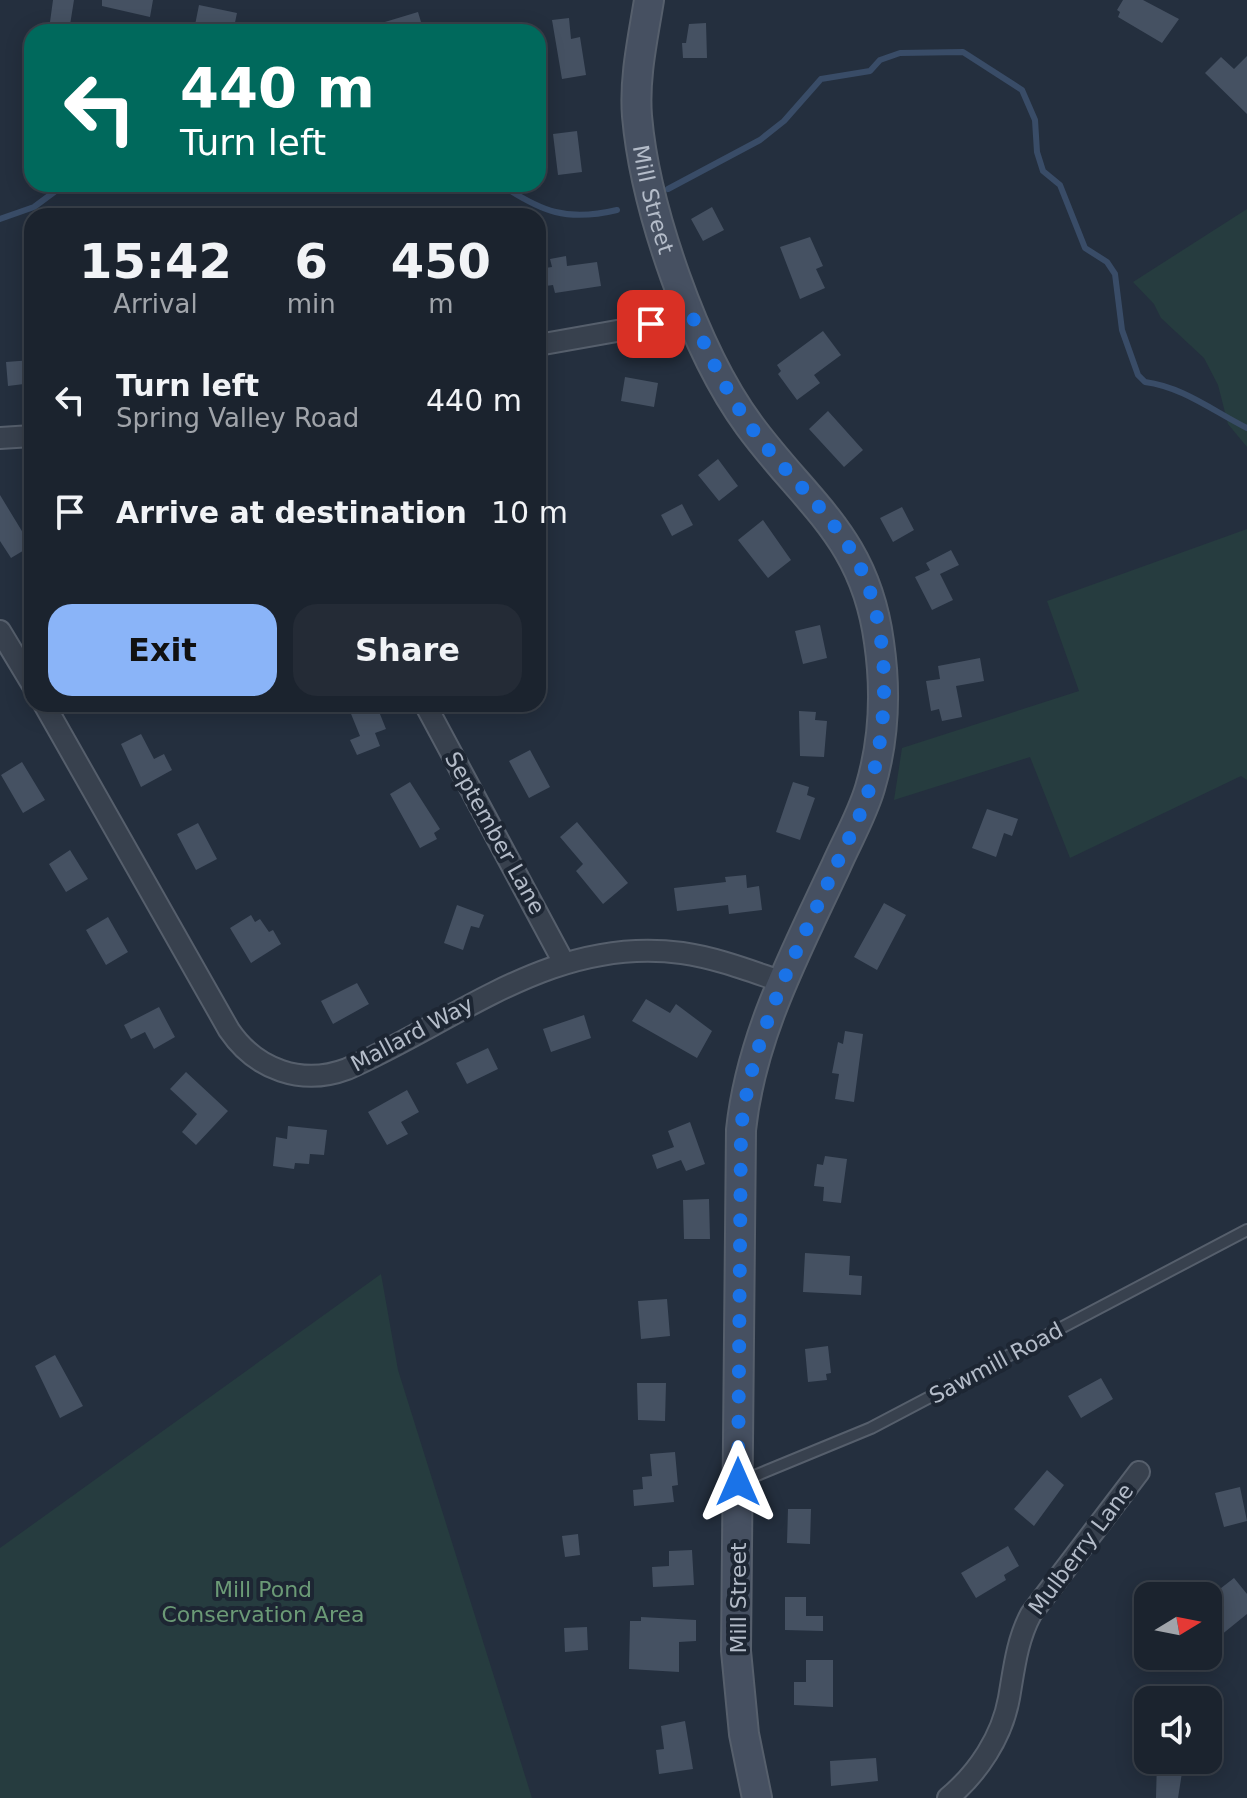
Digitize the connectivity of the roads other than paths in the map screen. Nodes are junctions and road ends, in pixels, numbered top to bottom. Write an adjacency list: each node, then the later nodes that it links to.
1 (649, 0): 2 (street, Mill Street)
2 (690, 311): 3 (street); 11 (street, Mill Street)
3 (546, 344)
4 (24, 436): 5 (street)
5 (0, 438)
6 (0, 631): 7 (street)
7 (24, 671)
8 (49, 712): 10 (street, Mallard Way)
9 (429, 712): 10 (street, September Lane)
10 (564, 963): 11 (street, Mallard Way)
11 (783, 982): 14 (street, Mill Street)
12 (1247, 1230): 14 (lane, Sawmill Road)
13 (1139, 1472): 16 (street, Mulberry Lane)
14 (738, 1482): 15 (street, Mill Street)
15 (757, 1798)
16 (948, 1798)

